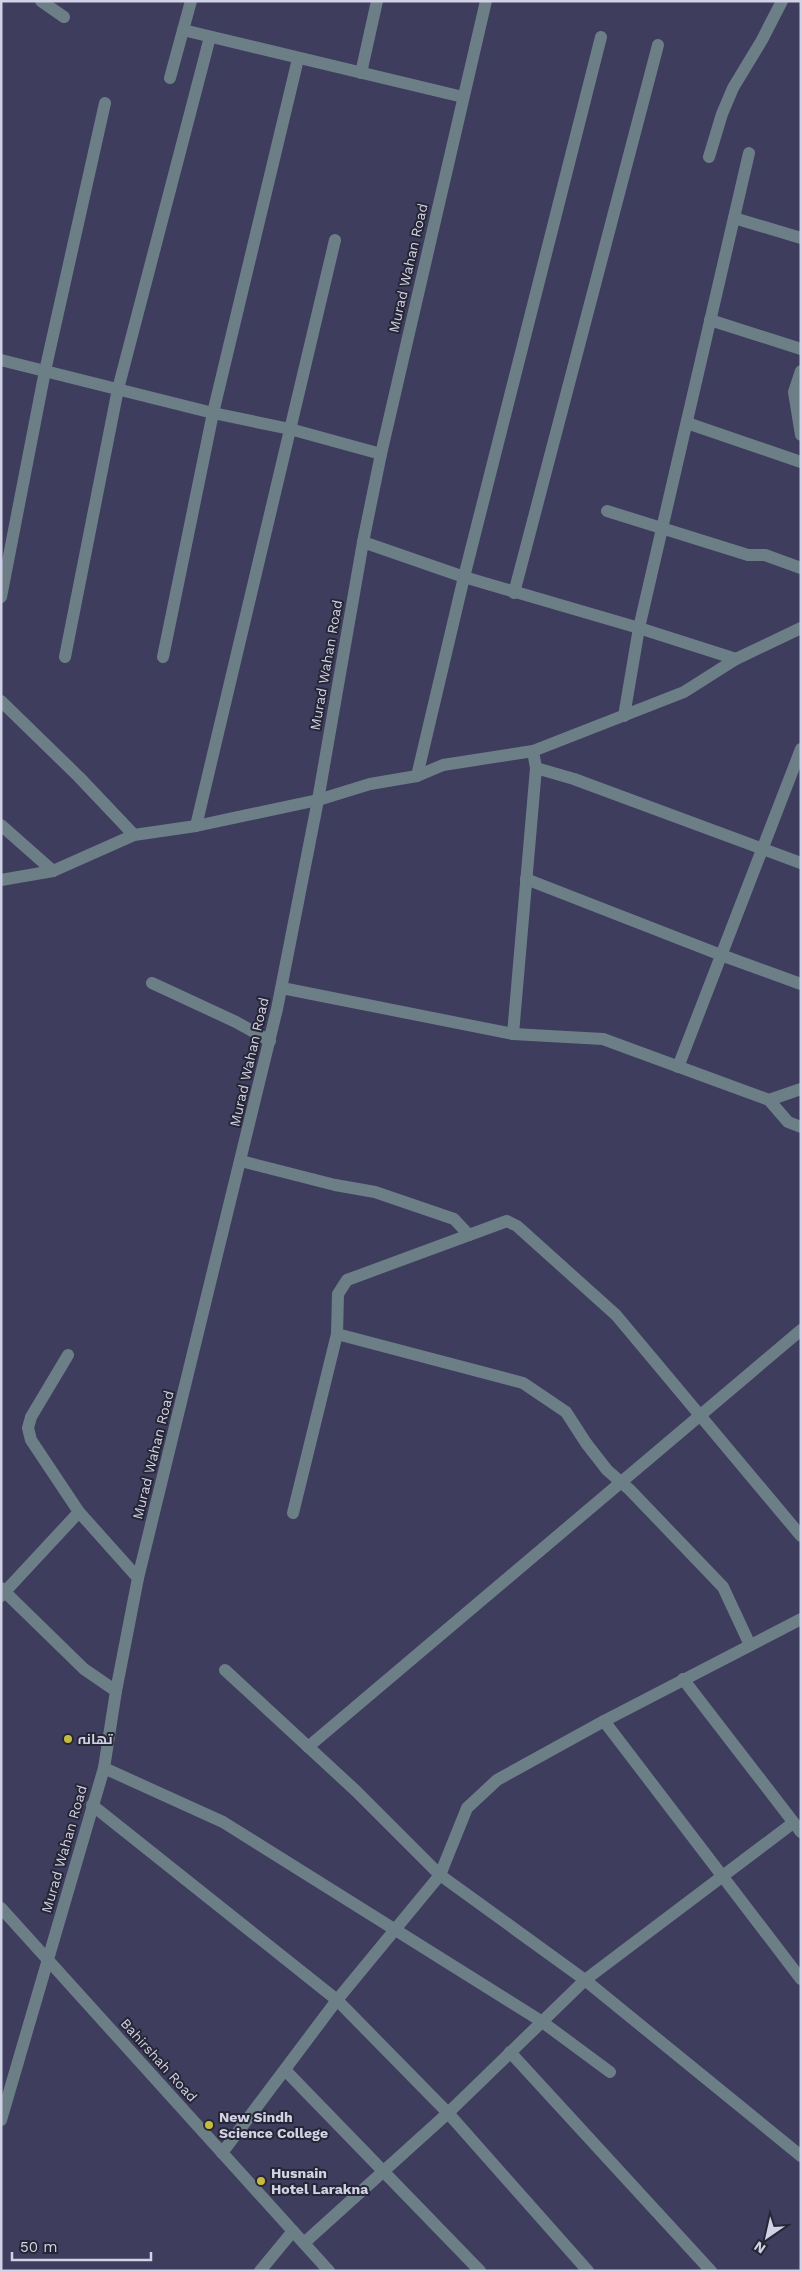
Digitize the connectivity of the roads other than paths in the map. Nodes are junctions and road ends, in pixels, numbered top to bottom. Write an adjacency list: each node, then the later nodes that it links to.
1 (41, 1): 6 (street)
2 (191, 1): 7 (street)
3 (378, 1): 12 (street)
4 (486, 1): 14 (street, Murad Wahan Road)
5 (782, 1): 17 (street)
6 (64, 17)
7 (184, 30): 8 (street); 13 (street)
8 (210, 37): 11 (street); 26 (street)
9 (601, 37): 37 (street)
10 (658, 45): 38 (street)
11 (298, 58): 12 (street); 27 (street)
12 (361, 73): 14 (street)
13 (170, 78)
14 (463, 97): 31 (street, Murad Wahan Road)
15 (105, 103): 25 (street)
16 (749, 153): 18 (street)
17 (709, 157)
18 (734, 218): 19 (street); 21 (street)
19 (801, 238)
20 (335, 240): 29 (street)
21 (710, 320): 22 (street); 28 (street)
22 (801, 349)
23 (1, 360): 25 (street)
24 (801, 370): 30 (street)
25 (45, 371): 26 (street); 39 (street)
26 (118, 389): 27 (street); 42 (street)
27 (213, 413): 29 (street); 43 (street)
28 (686, 423): 32 (street); 34 (street)
29 (290, 429): 31 (street); 53 (street)
30 (801, 435)
31 (381, 454): 35 (street, Murad Wahan Road)
32 (801, 462)
33 (607, 511): 34 (street)
34 (662, 529): 36 (street); 40 (street)
35 (363, 542): 37 (street); 51 (street, Murad Wahan Road)
36 (801, 568)
37 (464, 577): 38 (street); 50 (street)
38 (514, 593): 40 (street)
39 (1, 597)
40 (639, 628): 44 (street); 46 (street)
41 (801, 628): 44 (street)
42 (65, 657)
43 (164, 657)
44 (736, 659): 46 (street)
45 (1, 701): 54 (street)
46 (624, 716): 48 (street)
47 (801, 749): 55 (street)
48 (533, 750): 49 (street); 50 (street)
49 (536, 768): 55 (street); 58 (street)
50 (417, 776): 51 (street)
51 (318, 800): 53 (street); 63 (street, Murad Wahan Road)
52 (1, 826): 57 (street)
53 (196, 826): 54 (street)
54 (134, 835): 57 (street)
55 (763, 848): 56 (street); 60 (street)
56 (801, 863)
57 (54, 871): 59 (street)
58 (526, 879): 60 (street); 64 (street)
59 (1, 880)
60 (721, 956): 62 (street); 66 (street)
61 (152, 983): 65 (street)
62 (801, 984)
63 (282, 988): 64 (street); 65 (street, Murad Wahan Road)
64 (512, 1034): 66 (street)
65 (270, 1041): 70 (street, Murad Wahan Road)
66 (678, 1066): 68 (street)
67 (801, 1089): 68 (street)
68 (769, 1100): 69 (street)
69 (801, 1127)
70 (241, 1161): 71 (street); 80 (street, Murad Wahan Road)
71 (470, 1235): 73 (street); 75 (street)
72 (801, 1330): 75 (street)
73 (337, 1334): 76 (street); 78 (street)
74 (68, 1355): 77 (street)
75 (698, 1416): 76 (street); 79 (street)
76 (620, 1482): 83 (street); 88 (street)
77 (79, 1512): 80 (street); 81 (street)
78 (293, 1513)
79 (801, 1536)
80 (138, 1578): 86 (street, Murad Wahan Road)
81 (3, 1592): 86 (street)
82 (801, 1619): 83 (street)
83 (750, 1645): 85 (street)
84 (225, 1670): 88 (street)
85 (683, 1679): 87 (street); 91 (street)
86 (116, 1691): 89 (street, Murad Wahan Road)
87 (604, 1721): 92 (street); 93 (street)
88 (308, 1747): 92 (street)
89 (104, 1768): 90 (street, Murad Wahan Road); 95 (street)
90 (92, 1805): 96 (street, Murad Wahan Road); 99 (street)
91 (797, 1827): 93 (street)
92 (440, 1875): 95 (street); 98 (street)
93 (722, 1876): 97 (street); 98 (street)
94 (1, 1908): 96 (street, Bahirshah Road)
95 (396, 1930): 99 (street); 100 (street)
96 (47, 1959): 105 (street, Murad Wahan Road); 106 (street, Bahirshah Road)
97 (801, 1979)
98 (585, 1980): 100 (street); 107 (street)
99 (338, 2000): 102 (street); 104 (street)
100 (541, 2022): 101 (street); 103 (street)
101 (510, 2052): 104 (street); 115 (street)
102 (285, 2070): 106 (street); 108 (street)
103 (610, 2072)
104 (448, 2113): 108 (street); 114 (street)
105 (1, 2120)
106 (222, 2153): 109 (street, Bahirshah Road)
107 (801, 2156)
108 (384, 2171): 110 (street); 113 (street)
109 (293, 2232): 110 (street, Bahirshah Road); 111 (street)
110 (304, 2243): 112 (street, Bahirshah Road)
111 (260, 2271)
112 (329, 2271)
113 (480, 2271)
114 (588, 2271)
115 (711, 2271)

